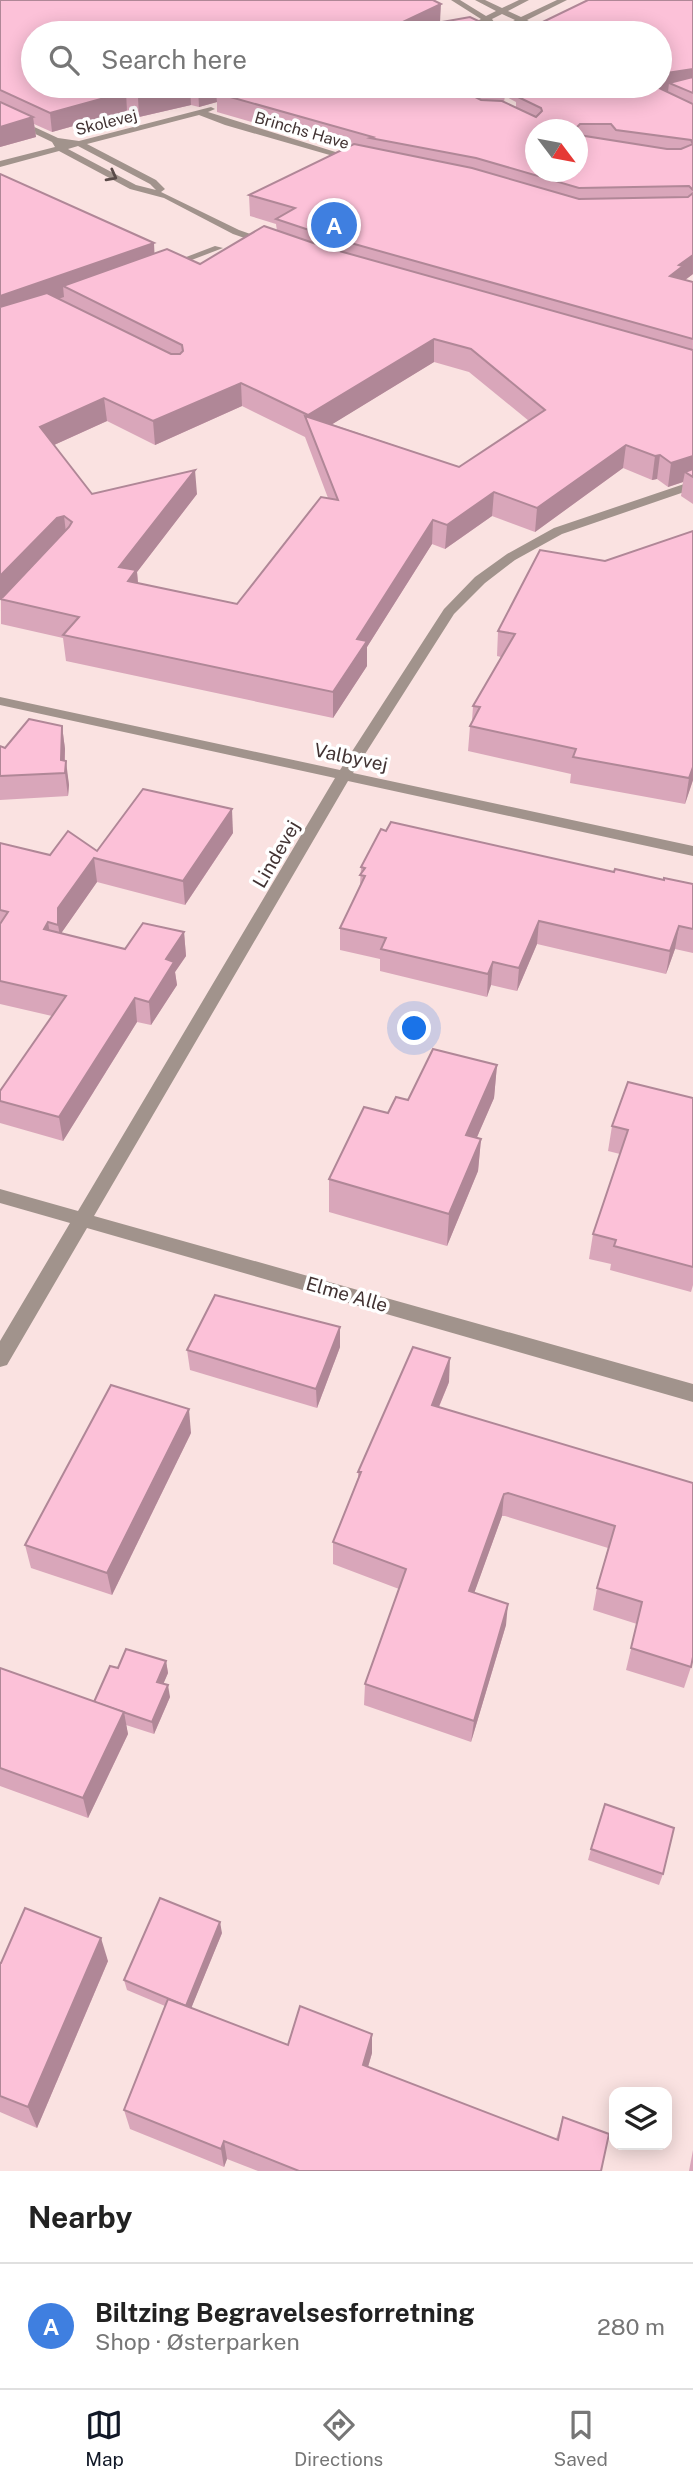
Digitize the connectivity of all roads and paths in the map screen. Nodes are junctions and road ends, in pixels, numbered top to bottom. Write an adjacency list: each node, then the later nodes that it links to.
1 (455, 0): 6 (street)
2 (479, 0): 5 (street)
3 (525, 0): 5 (street)
4 (563, 0): 7 (street)
5 (503, 11): 6 (street); 7 (street)
6 (486, 20)
7 (523, 21)
8 (225, 105): 9 (street, Skolevej)
9 (200, 112): 11 (street, Skolevej); 13 (street, Brinchs Have)
10 (0, 114): 12 (street)
11 (78, 143): 12 (street); 15 (street)
12 (58, 144): 14 (street, Skolevej); 15 (street, one-way to 15)
13 (366, 162)
14 (0, 164)
15 (167, 196): 16 (street)
16 (275, 246)
17 (218, 248): 18 (street)
18 (153, 271)
19 (693, 485): 21 (street, Lindevej)
20 (0, 701): 21 (street, Valbyvej)
21 (344, 775): 22 (street, Valbyvej); 24 (street, Lindevej)
22 (693, 851)
23 (0, 1196): 24 (street, Elme Alle)
24 (83, 1219): 25 (street, Lindevej); 26 (street, Elme Alle)
25 (0, 1359)
26 (693, 1393)

